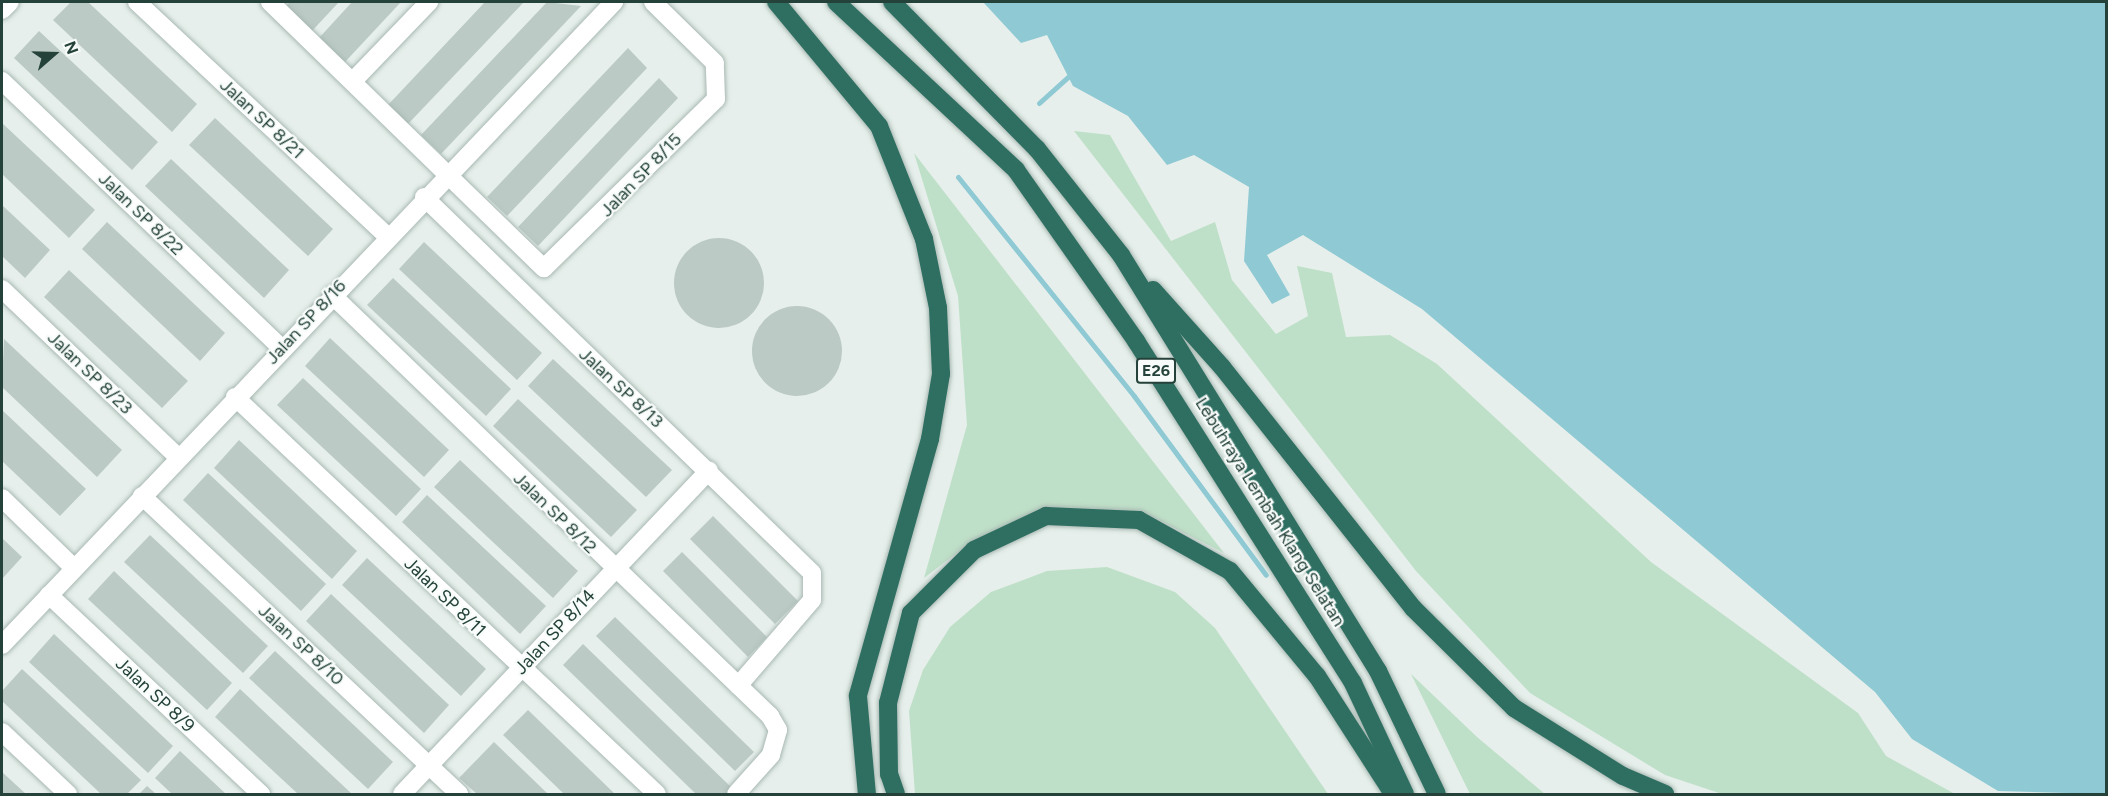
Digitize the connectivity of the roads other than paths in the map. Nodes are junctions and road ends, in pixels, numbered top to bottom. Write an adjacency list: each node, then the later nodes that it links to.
1 (10, 2): 10 (street)
2 (137, 2): 15 (street, Jalan SP 8/21)
3 (270, 2): 12 (street)
4 (429, 2): 12 (street)
5 (614, 2): 13 (street, Jalan SP 8/16)
6 (653, 2): 13 (street, Jalan SP 8/15)
7 (777, 2): 39 (highway)
8 (836, 2): 42 (highway, Lebuhraya Lembah Klang Selatan / E26)
9 (892, 2): 16 (highway, Lebuhraya Lembah Klang Selatan / E26)
10 (2, 10)
11 (2, 81): 19 (street, Jalan SP 8/22)
12 (354, 81): 13 (street)
13 (448, 172): 14 (street, Jalan SP 8/16)
14 (424, 198): 15 (street, Jalan SP 8/16); 22 (street, Jalan SP 8/13)
15 (387, 236): 18 (street, Jalan SP 8/16)
16 (1121, 255): 43 (highway, Lebuhraya Lembah Klang Selatan / E26); 44 (highway)
17 (2, 289): 21 (street, Jalan SP 8/23)
18 (332, 295): 19 (street, Jalan SP 8/16); 26 (street, Jalan SP 8/12)
19 (281, 348): 20 (street, Jalan SP 8/16)
20 (235, 397): 21 (street, Jalan SP 8/16); 29 (street, Jalan SP 8/11)
21 (178, 458): 23 (street, Jalan SP 8/16)
22 (709, 471): 26 (street, Jalan SP 8/14); 30 (street, Jalan SP 8/13)
23 (142, 496): 25 (street, Jalan SP 8/16); 32 (street, Jalan SP 8/10)
24 (2, 498): 25 (street)
25 (74, 567): 27 (street, Jalan SP 8/16)
26 (614, 570): 29 (street, Jalan SP 8/14); 30 (street, Jalan SP 8/12)
27 (49, 595): 28 (street, Jalan SP 8/16); 34 (street, Jalan SP 8/9)
28 (2, 645)
29 (520, 669): 32 (street, Jalan SP 8/14); 37 (street, Jalan SP 8/11)
30 (738, 686): 38 (street, Jalan SP 8/12)
31 (2, 732): 33 (street)
32 (429, 766): 35 (street, Jalan SP 8/14); 36 (street, Jalan SP 8/10)
33 (68, 795)
34 (261, 795)
35 (402, 795)
36 (459, 795)
37 (657, 795)
38 (735, 795)
39 (867, 795)
40 (896, 795): 41 (highway)
41 (1393, 795)
42 (1405, 795)
43 (1437, 795)
44 (1665, 795)

